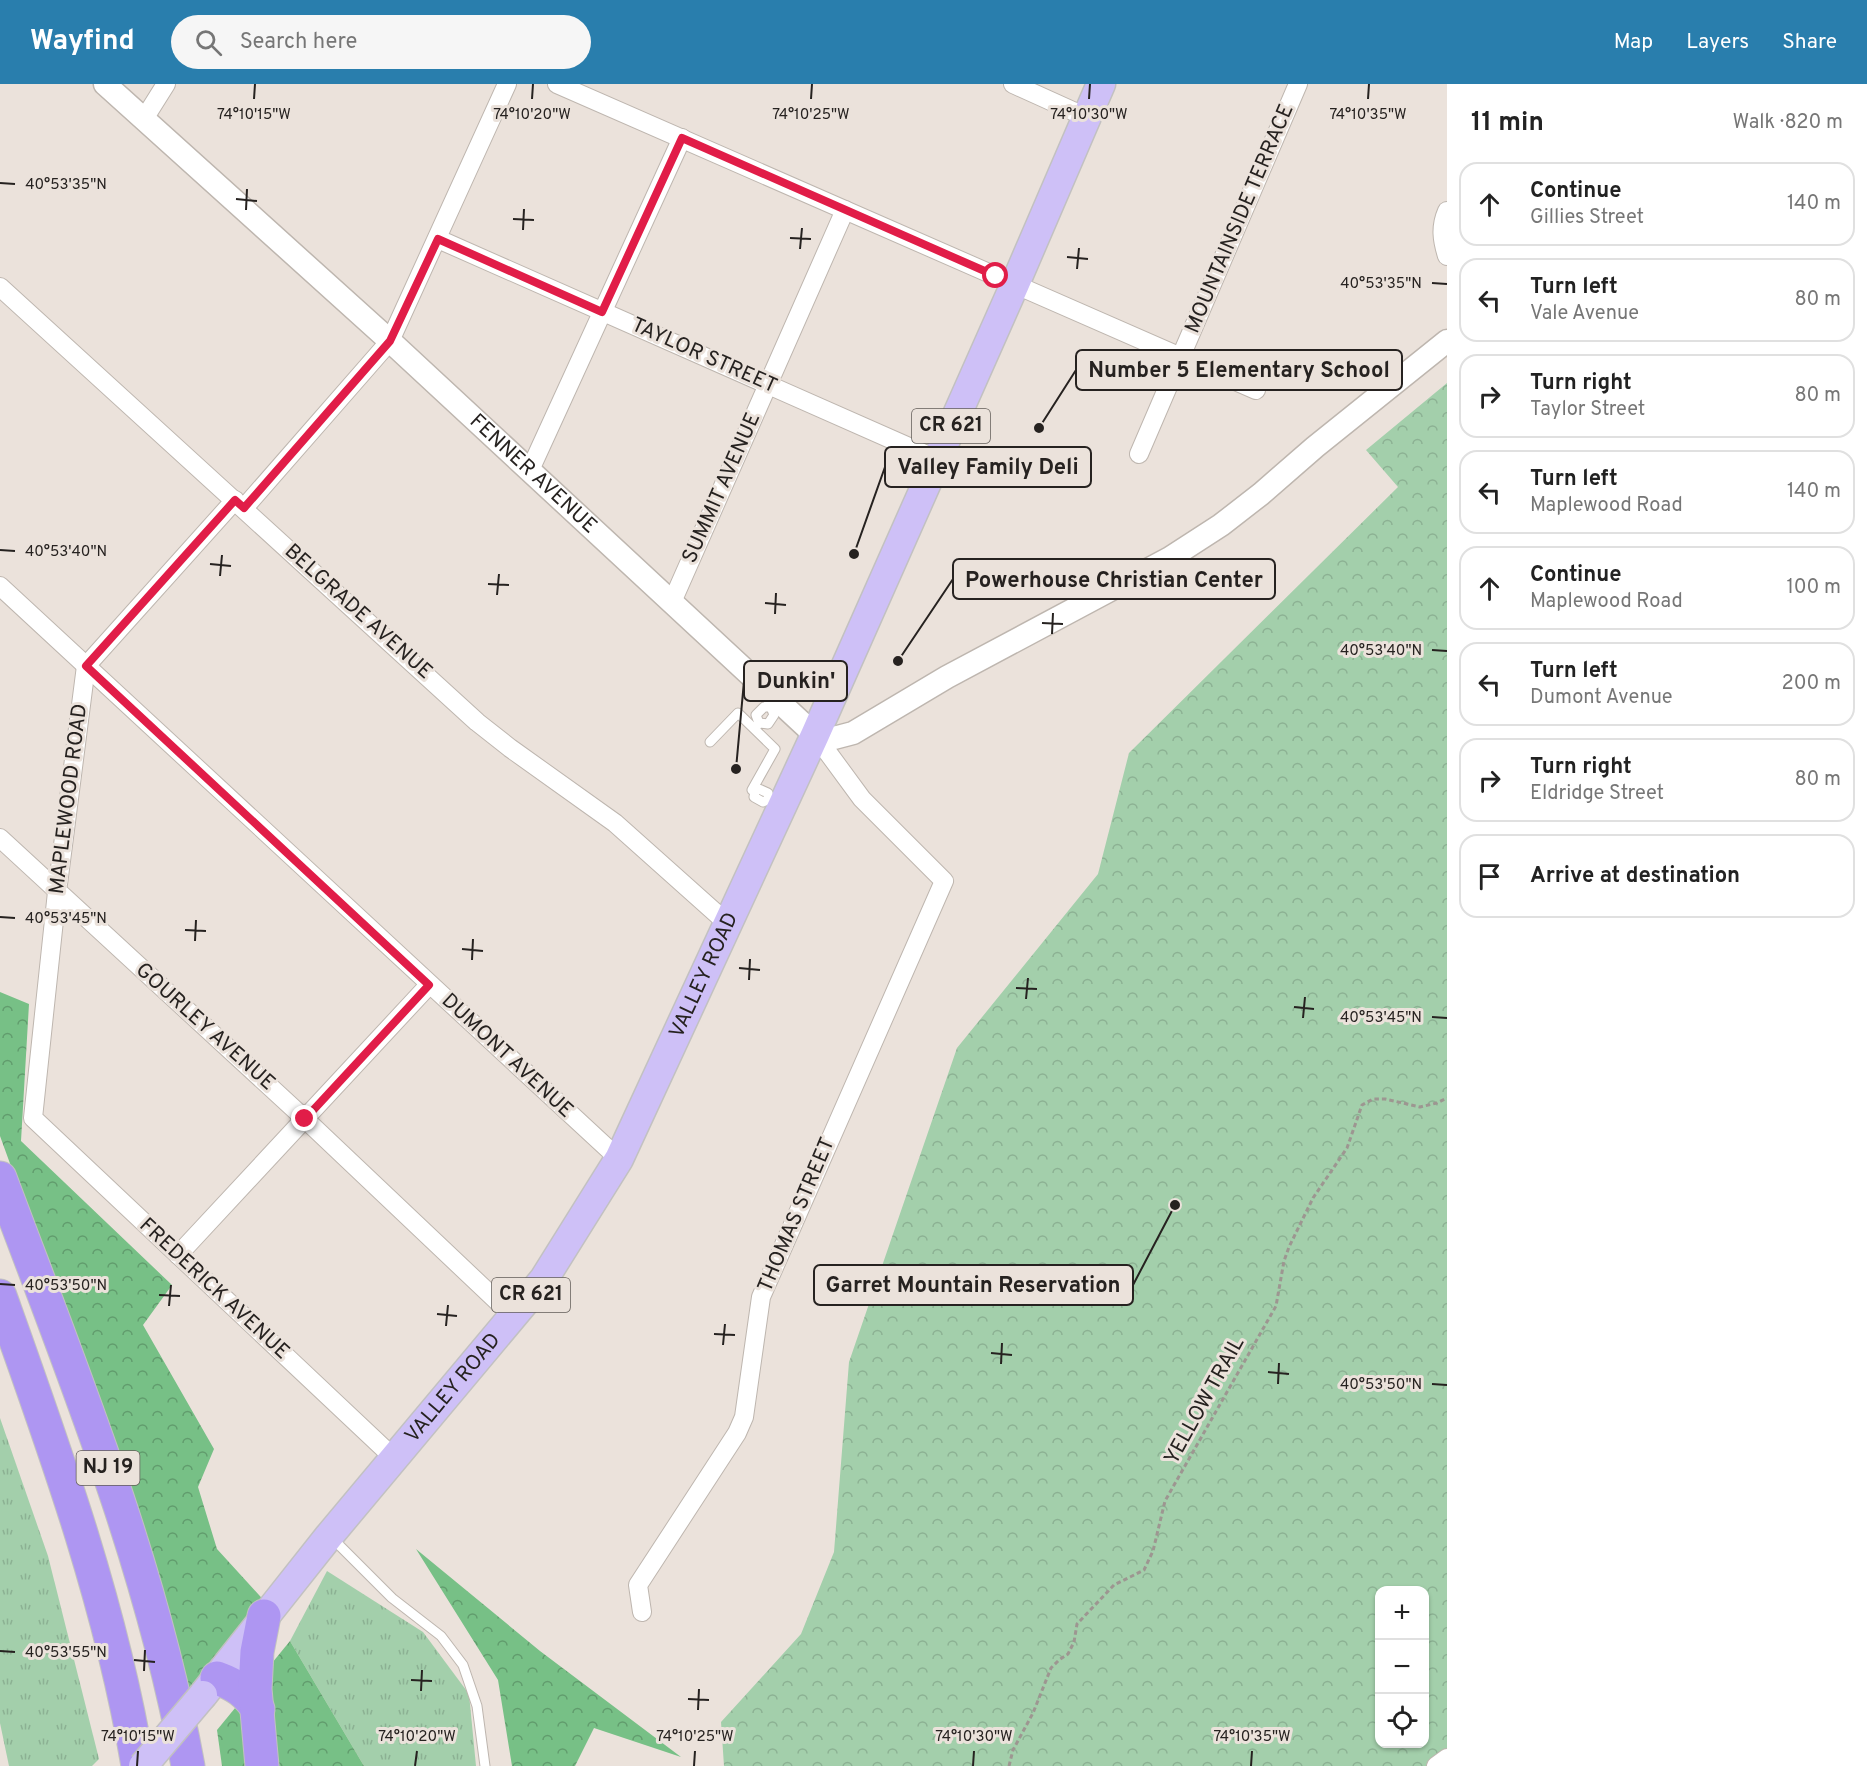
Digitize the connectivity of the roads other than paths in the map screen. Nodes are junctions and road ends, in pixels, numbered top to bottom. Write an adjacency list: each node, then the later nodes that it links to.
1 (105, 84): 9 (street, FENNER AVENUE)
2 (166, 84): 9 (street)
3 (507, 84): 13 (street)
4 (558, 84): 10 (street)
5 (1013, 84): 8 (street)
6 (1101, 84): 8 (main road, VALLEY ROAD / CR 621)
7 (1298, 84): 20 (street, MOUNTAINSIDE TERRACE)
8 (1086, 117): 15 (main road, VALLEY ROAD / CR 621)
9 (144, 119): 19 (street, FENNER AVENUE)
10 (682, 138): 11 (street); 17 (street)
11 (846, 210): 15 (street); 21 (street, SUMMIT AVENUE)
12 (1447, 211): 14 (street)
13 (438, 239): 17 (street, TAYLOR STREET); 19 (street)
14 (1447, 256)
15 (1015, 284): 20 (street); 24 (main road, VALLEY ROAD / CR 621)
16 (0, 287): 26 (street, BELGRADE AVENUE)
17 (602, 312): 21 (street, TAYLOR STREET); 25 (street)
18 (1447, 340): 32 (street)
19 (390, 341): 25 (street, FENNER AVENUE); 26 (street)
20 (1182, 357): 22 (street); 23 (street, MOUNTAINSIDE TERRACE)
21 (768, 385): 24 (street, TAYLOR STREET); 28 (street, SUMMIT AVENUE)
22 (1256, 390)
23 (1139, 454)
24 (936, 459): 32 (main road, VALLEY ROAD / CR 621)
25 (530, 470): 28 (street, FENNER AVENUE)
26 (239, 504): 29 (street); 38 (street, BELGRADE AVENUE)
27 (0, 586): 29 (street, DUMONT AVENUE)
28 (672, 602): 30 (street, FENNER AVENUE)
29 (86, 666): 37 (street, MAPLEWOOD ROAD); 39 (street, DUMONT AVENUE)
30 (774, 704): 31 (lane); 32 (street, FENNER AVENUE)
31 (756, 726): 33 (lane); 34 (lane)
32 (815, 735): 34 (main road, VALLEY ROAD / CR 621); 36 (street, FENNER AVENUE)
33 (710, 742)
34 (776, 802): 38 (main road, VALLEY ROAD / CR 621)
35 (0, 838): 37 (street, GOURLEY AVENUE)
36 (944, 881): 49 (street, THOMAS STREET)
37 (57, 892): 40 (street, MAPLEWOOD ROAD); 41 (street, GOURLEY AVENUE)
38 (727, 923): 42 (main road, VALLEY ROAD / CR 621)
39 (429, 985): 41 (street); 42 (street, DUMONT AVENUE)
40 (33, 1118): 44 (street, FREDERICK AVENUE)
41 (305, 1119): 44 (street); 46 (street, GOURLEY AVENUE)
42 (619, 1159): 46 (main road, VALLEY ROAD / CR 621)
43 (0, 1178): 56 (highway, NJ 19)
44 (178, 1255): 47 (street, FREDERICK AVENUE)
45 (0, 1296): 54 (highway, NJ 19)
46 (514, 1317): 47 (main road, VALLEY ROAD / CR 621)
47 (395, 1459): 48 (main road, VALLEY ROAD / CR 621)
48 (329, 1536): 50 (main road, VALLEY ROAD / CR 621); 58 (lane)
49 (642, 1612)
50 (264, 1616): 51 (main road, VALLEY ROAD / CR 621); 52 (highway)
51 (210, 1687): 52 (highway); 55 (main road, VALLEY ROAD / CR 621, bridge)
52 (258, 1709): 57 (highway)
53 (1447, 1758): 59 (street)
54 (138, 1766)
55 (143, 1766)
56 (189, 1766)
57 (262, 1766)
58 (485, 1766)
59 (1436, 1766)

